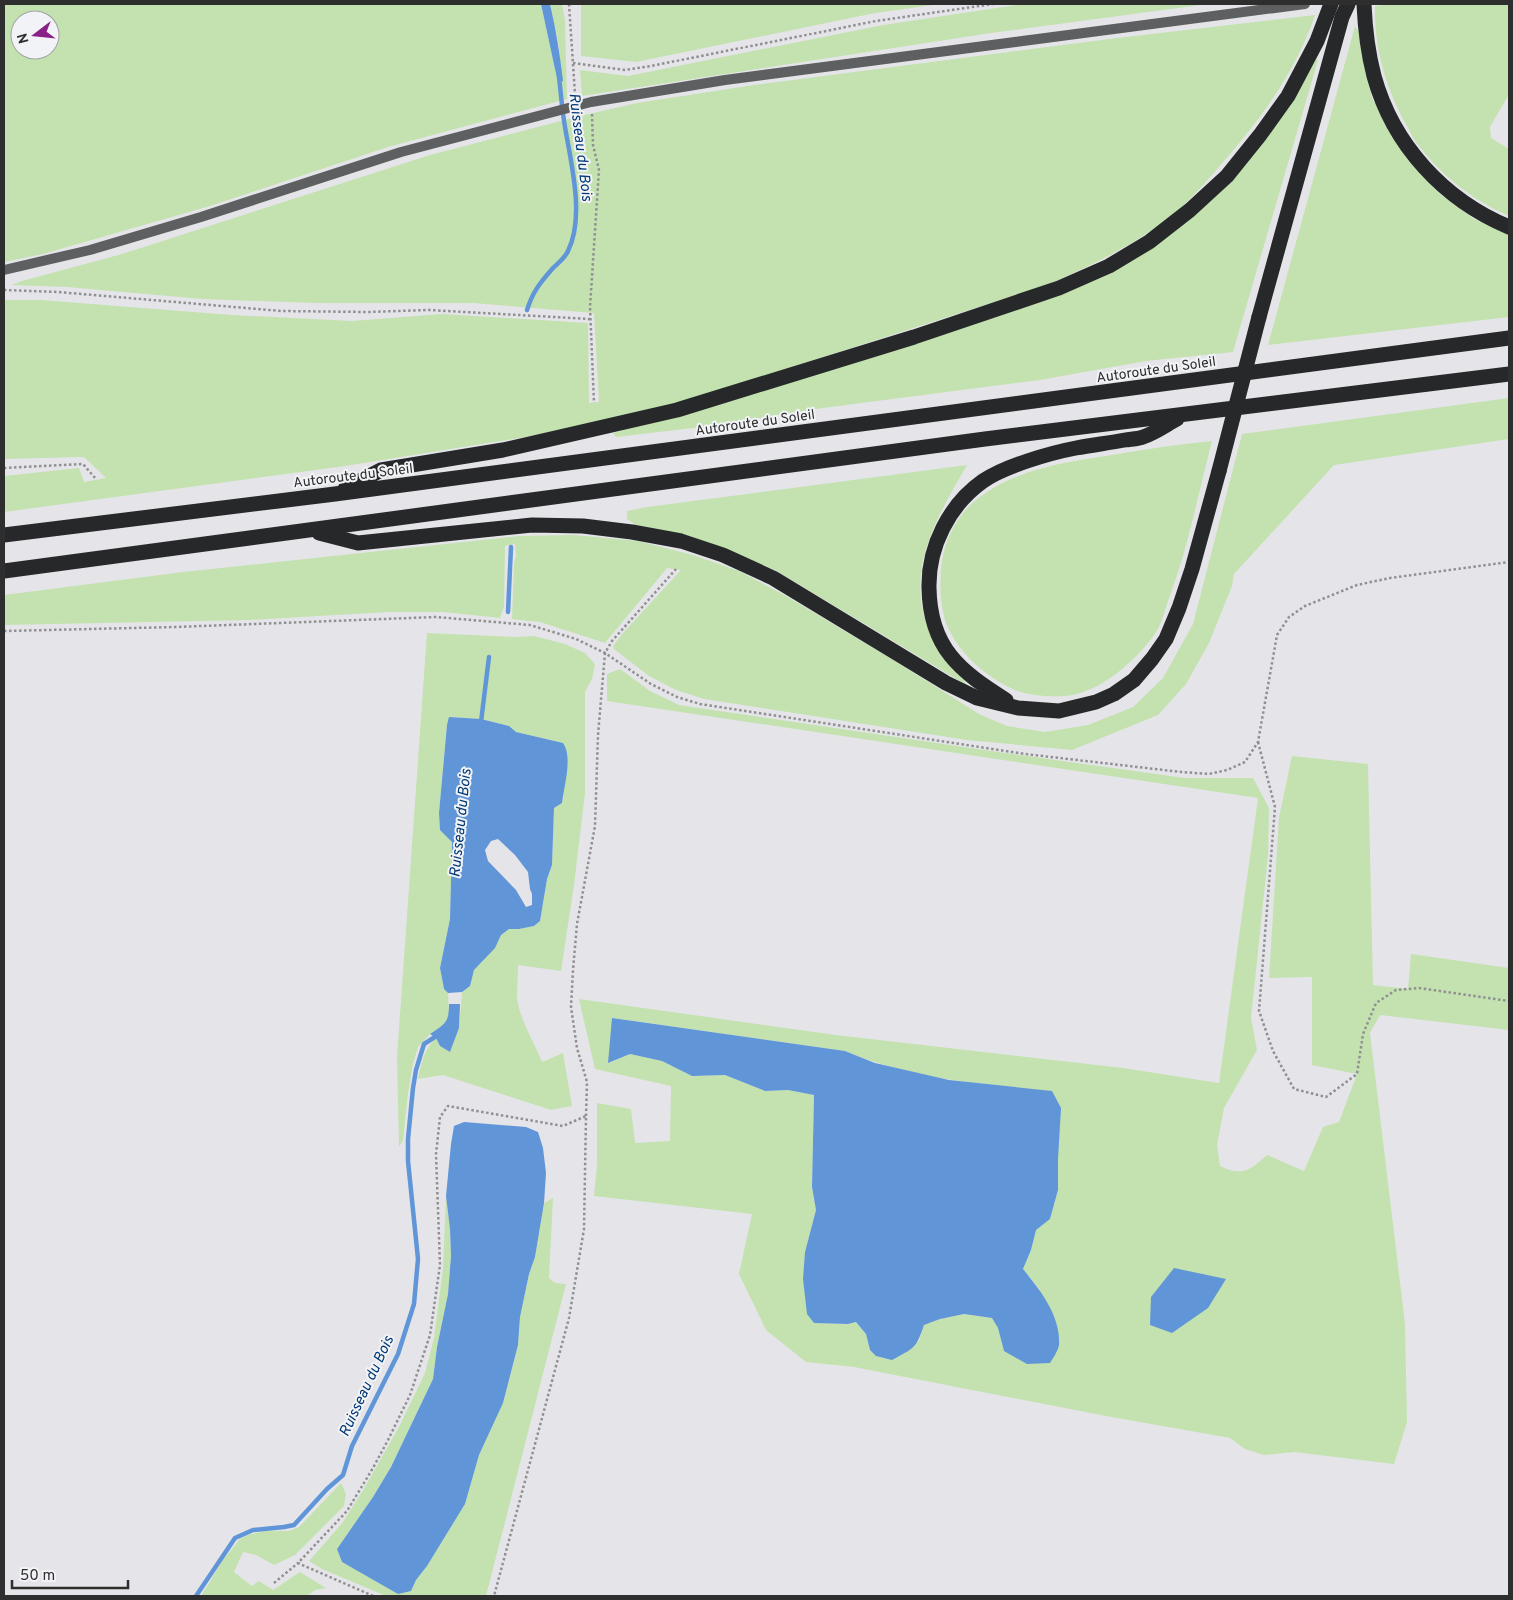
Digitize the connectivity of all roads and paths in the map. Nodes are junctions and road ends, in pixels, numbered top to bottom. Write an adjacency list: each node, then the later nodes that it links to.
1 (569, 4): 7 (path)
2 (993, 4): 7 (path)
3 (1305, 4): 8 (street)
4 (1331, 4): 20 (highway)
5 (1344, 8): 27 (highway, bridge)
6 (1364, 11): 10 (highway)
7 (573, 63): 9 (path)
8 (591, 102): 9 (street); 13 (path)
9 (576, 106): 11 (street)
10 (1509, 227)
11 (4, 270)
12 (4, 290): 13 (path)
13 (590, 319): 16 (path)
14 (1509, 338): 20 (highway, Autoroute du Soleil)
15 (1509, 374): 17 (highway)
16 (594, 403)
17 (1184, 415): 21 (highway); 27 (highway)
18 (4, 468): 19 (path)
19 (96, 479)
20 (335, 494): 22 (highway, Autoroute du Soleil)
21 (312, 531): 24 (highway); 27 (highway)
22 (4, 535)
23 (676, 569): 26 (path)
24 (4, 572)
25 (4, 631): 26 (path)
26 (605, 653): 30 (path)
27 (1018, 708)
28 (1258, 742): 29 (path)
29 (1509, 1001)
30 (586, 1116): 31 (path); 34 (path)
31 (298, 1563): 32 (path); 33 (path)
32 (274, 1583)
33 (373, 1596)
34 (494, 1596)

